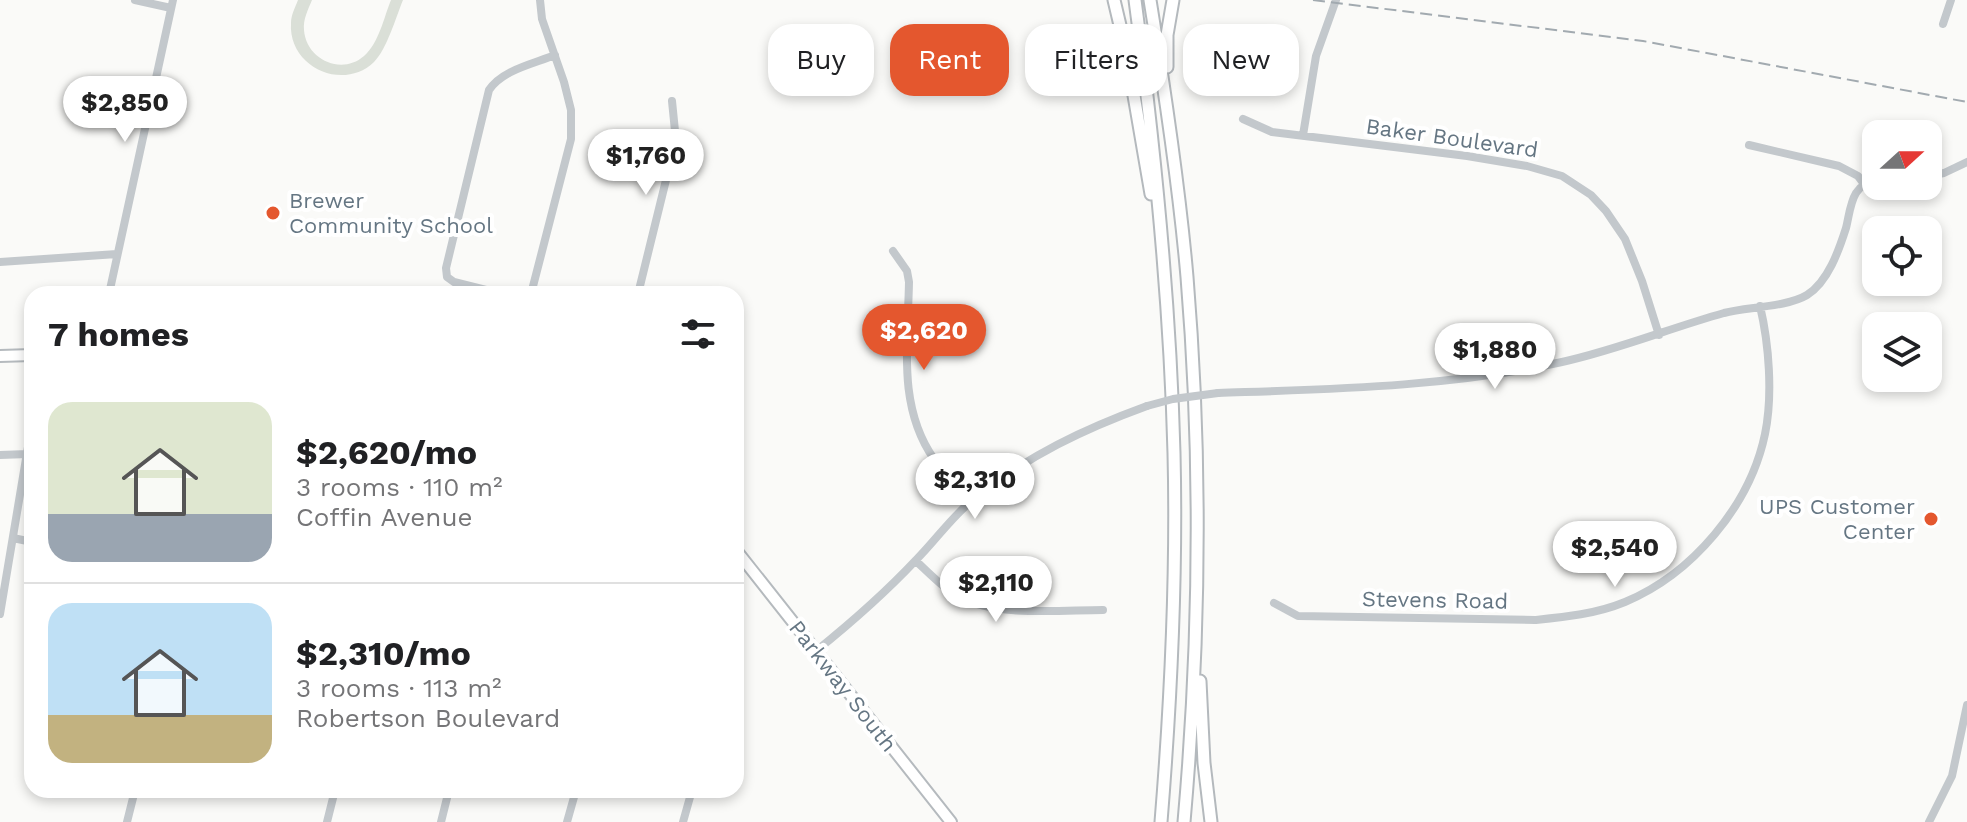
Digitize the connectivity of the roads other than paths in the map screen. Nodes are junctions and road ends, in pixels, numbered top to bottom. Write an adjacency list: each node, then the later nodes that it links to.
1 (135, 0): 9 (street)
2 (540, 0): 11 (street)
3 (1114, 0): 24 (highway)
4 (1135, 0): 24 (highway)
5 (1150, 0): 15 (highway)
6 (1173, 0): 15 (highway)
7 (1336, 0): 14 (street)
8 (1951, 0): 10 (street)
9 (172, 4): 22 (street)
10 (1943, 24)
11 (555, 55): 26 (street); 27 (street)
12 (672, 101): 28 (street)
13 (1243, 119): 14 (street, Baker Boulevard)
14 (1303, 135): 30 (street, Baker Boulevard)
15 (1171, 136): 41 (highway)
16 (1749, 145): 19 (street)
17 (1967, 162): 18 (street)
18 (1942, 172)
19 (1862, 181)
20 (1862, 187): 29 (street)
21 (893, 251): 36 (street)
22 (117, 254): 23 (street); 25 (street)
23 (0, 262)
24 (1165, 282): 58 (highway)
25 (111, 286)
26 (470, 286)
27 (533, 286)
28 (640, 286)
29 (1760, 306): 30 (street); 42 (street, Stevens Road)
30 (1659, 335): 36 (street, bridge)
31 (24, 355): 32 (main road)
32 (0, 356)
33 (24, 454): 34 (street)
34 (0, 455)
35 (24, 476): 37 (street)
36 (973, 499): 40 (street)
37 (13, 538): 38 (street); 44 (street)
38 (24, 540)
39 (744, 560): 45 (main road, Parkway South)
40 (916, 561): 43 (street); 45 (street)
41 (1197, 568): 59 (highway); 60 (highway)
42 (1274, 603)
43 (1103, 610)
44 (0, 614)
45 (816, 651): 57 (main road, Parkway South)
46 (1967, 705): 61 (street)
47 (133, 798): 52 (street)
48 (333, 798): 53 (street)
49 (447, 798): 54 (street)
50 (574, 798): 55 (street)
51 (690, 798): 56 (street)
52 (127, 822)
53 (327, 822)
54 (441, 822)
55 (567, 822)
56 (683, 822)
57 (951, 822)
58 (1161, 822)
59 (1184, 822)
60 (1211, 822)
61 (1929, 822)

